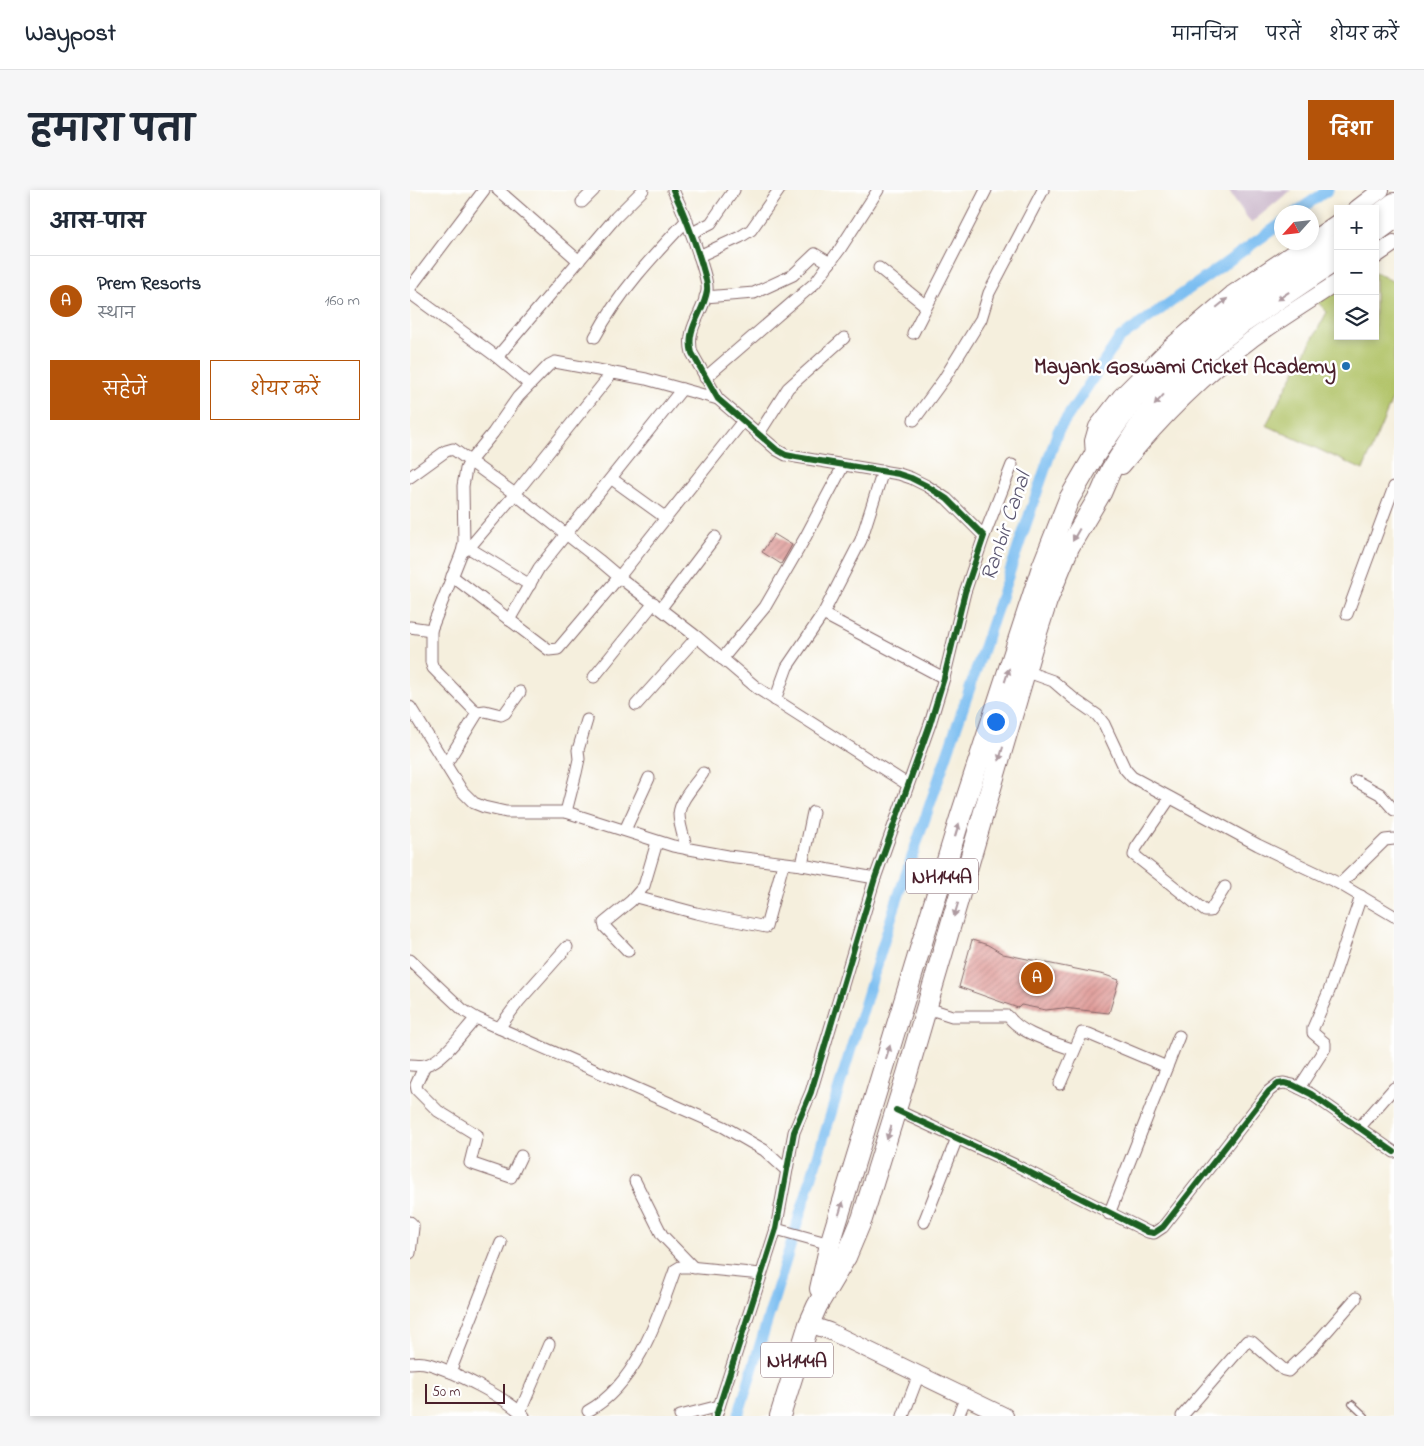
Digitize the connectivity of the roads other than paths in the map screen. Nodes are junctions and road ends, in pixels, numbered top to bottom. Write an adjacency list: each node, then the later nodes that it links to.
1 (484, 190): 32 (street)
2 (498, 190): 27 (street)
3 (594, 190): 12 (street)
4 (643, 190): 27 (street)
5 (673, 190): 17 (street)
6 (734, 190): 20 (street)
7 (779, 190): 26 (street)
8 (878, 190): 29 (street)
9 (986, 190): 34 (street)
10 (1043, 190): 44 (street)
11 (1382, 190): 14 (street)
12 (582, 202)
13 (1394, 203): 15 (highway)
14 (1361, 205)
15 (1379, 214)
16 (1394, 219): 19 (highway)
17 (687, 220): 20 (street); 36 (street)
18 (1334, 225): 21 (street)
19 (1379, 230)
20 (692, 233): 26 (street)
21 (1319, 235)
22 (1394, 242): 25 (street)
23 (1334, 246): 47 (highway, NH144A)
24 (1297, 250): 47 (street, one-way to 24)
25 (1379, 253)
26 (699, 256): 33 (street)
27 (579, 261): 38 (street)
28 (1334, 262): 55 (highway, one-way to 55)
29 (830, 263): 33 (street); 40 (street)
30 (879, 268): 34 (street)
31 (1334, 285): 55 (street)
32 (410, 293): 38 (street)
33 (705, 297): 40 (street)
34 (926, 306): 35 (street)
35 (913, 333)
36 (596, 337)
37 (844, 338): 46 (street)
38 (497, 357): 41 (street)
39 (612, 373): 41 (street); 42 (street); 56 (street)
40 (705, 378): 43 (street)
41 (529, 384): 48 (street)
42 (682, 389): 43 (street); 53 (street)
43 (718, 399): 45 (street)
44 (914, 420)
45 (743, 422): 46 (street); 57 (street)
46 (758, 435): 50 (street)
47 (1094, 456): 129 (highway, NH144A, one-way to 47)
48 (470, 461): 52 (street); 56 (street); 61 (street)
49 (1012, 465): 60 (street)
50 (842, 466): 51 (street); 72 (street)
51 (883, 471): 60 (street); 66 (street)
52 (410, 477)
53 (612, 479): 57 (street); 58 (street)
54 (1394, 487): 67 (street)
55 (1101, 492): 73 (highway, one-way to 73)
56 (515, 494): 58 (street); 61 (street)
57 (666, 518): 63 (street)
58 (567, 535): 63 (street); 64 (street)
59 (714, 536): 65 (street)
60 (984, 536): 75 (street)
61 (466, 550): 62 (street); 64 (street)
62 (452, 576): 68 (street); 70 (street)
63 (619, 577): 65 (street); 68 (street)
64 (530, 585): 68 (street)
65 (657, 606): 71 (street); 74 (street)
66 (823, 614): 75 (street); 77 (street)
67 (1346, 614)
68 (510, 620)
69 (410, 627): 70 (street)
70 (431, 630): 80 (street)
71 (697, 638): 72 (street); 78 (street)
72 (722, 658): 77 (street)
73 (1026, 671): 87 (street); 106 (highway, one-way to 106)
74 (594, 677)
75 (944, 678): 86 (street)
76 (520, 692): 80 (street)
77 (775, 700): 86 (street)
78 (636, 705)
79 (410, 707): 82 (street)
80 (478, 712): 82 (street)
81 (587, 720): 89 (street)
82 (446, 764): 89 (street)
83 (702, 773): 94 (street)
84 (649, 778): 91 (street)
85 (1356, 781): 88 (street)
86 (907, 784): 97 (street)
87 (1170, 798): 98 (street); 99 (street)
88 (1394, 810)
89 (566, 812): 91 (street)
90 (812, 812): 96 (street)
91 (625, 830): 93 (street)
92 (1393, 837): 98 (street)
93 (657, 842): 94 (street); 100 (street)
94 (687, 849): 95 (street)
95 (783, 864): 96 (street); 100 (street)
96 (802, 865): 97 (street)
97 (875, 878): 122 (street)
98 (1340, 884): 101 (street)
99 (1225, 887)
100 (636, 896): 104 (street)
101 (1360, 896): 102 (street); 115 (street)
102 (1394, 916)
103 (567, 947): 108 (street)
104 (628, 951)
105 (410, 960): 107 (street)
106 (927, 1008): 110 (street); 117 (highway)
107 (476, 1018): 108 (street); 112 (street)
108 (499, 1028): 122 (street)
109 (1179, 1036): 113 (street)
110 (1074, 1050): 113 (street); 114 (street)
111 (410, 1065): 112 (street)
112 (425, 1066): 121 (street)
113 (1166, 1067): 124 (street)
114 (1060, 1084)
115 (1299, 1088): 118 (street); 124 (street)
116 (1394, 1088): 118 (street)
117 (896, 1110): 119 (street); 134 (highway, one-way to 134)
118 (1359, 1128): 120 (street)
119 (957, 1138): 124 (street); 126 (street)
120 (1394, 1152)
121 (521, 1156)
122 (786, 1170): 127 (street)
123 (636, 1181): 131 (street)
124 (1109, 1214)
125 (410, 1222): 130 (street)
126 (924, 1222)
127 (782, 1230): 129 (street); 132 (street)
128 (501, 1243): 138 (street)
129 (830, 1244): 134 (highway, NH144A)
130 (410, 1253)
131 (694, 1268): 132 (street); 142 (street)
132 (761, 1274): 143 (street)
133 (1356, 1298): 150 (street)
134 (817, 1306): 135 (highway, NH144A)
135 (809, 1324): 139 (street); 146 (highway, NH144A)
136 (550, 1344): 144 (street)
137 (410, 1363): 138 (street)
138 (450, 1372): 144 (street)
139 (919, 1374): 140 (street); 147 (street)
140 (966, 1397): 148 (street); 149 (street)
141 (1352, 1404): 151 (lane)
142 (588, 1411)
143 (718, 1411): 145 (street)
144 (522, 1414)
145 (680, 1416)
146 (780, 1416)
147 (903, 1416)
148 (958, 1416)
149 (1004, 1416)
150 (1182, 1416)
151 (1365, 1416)

